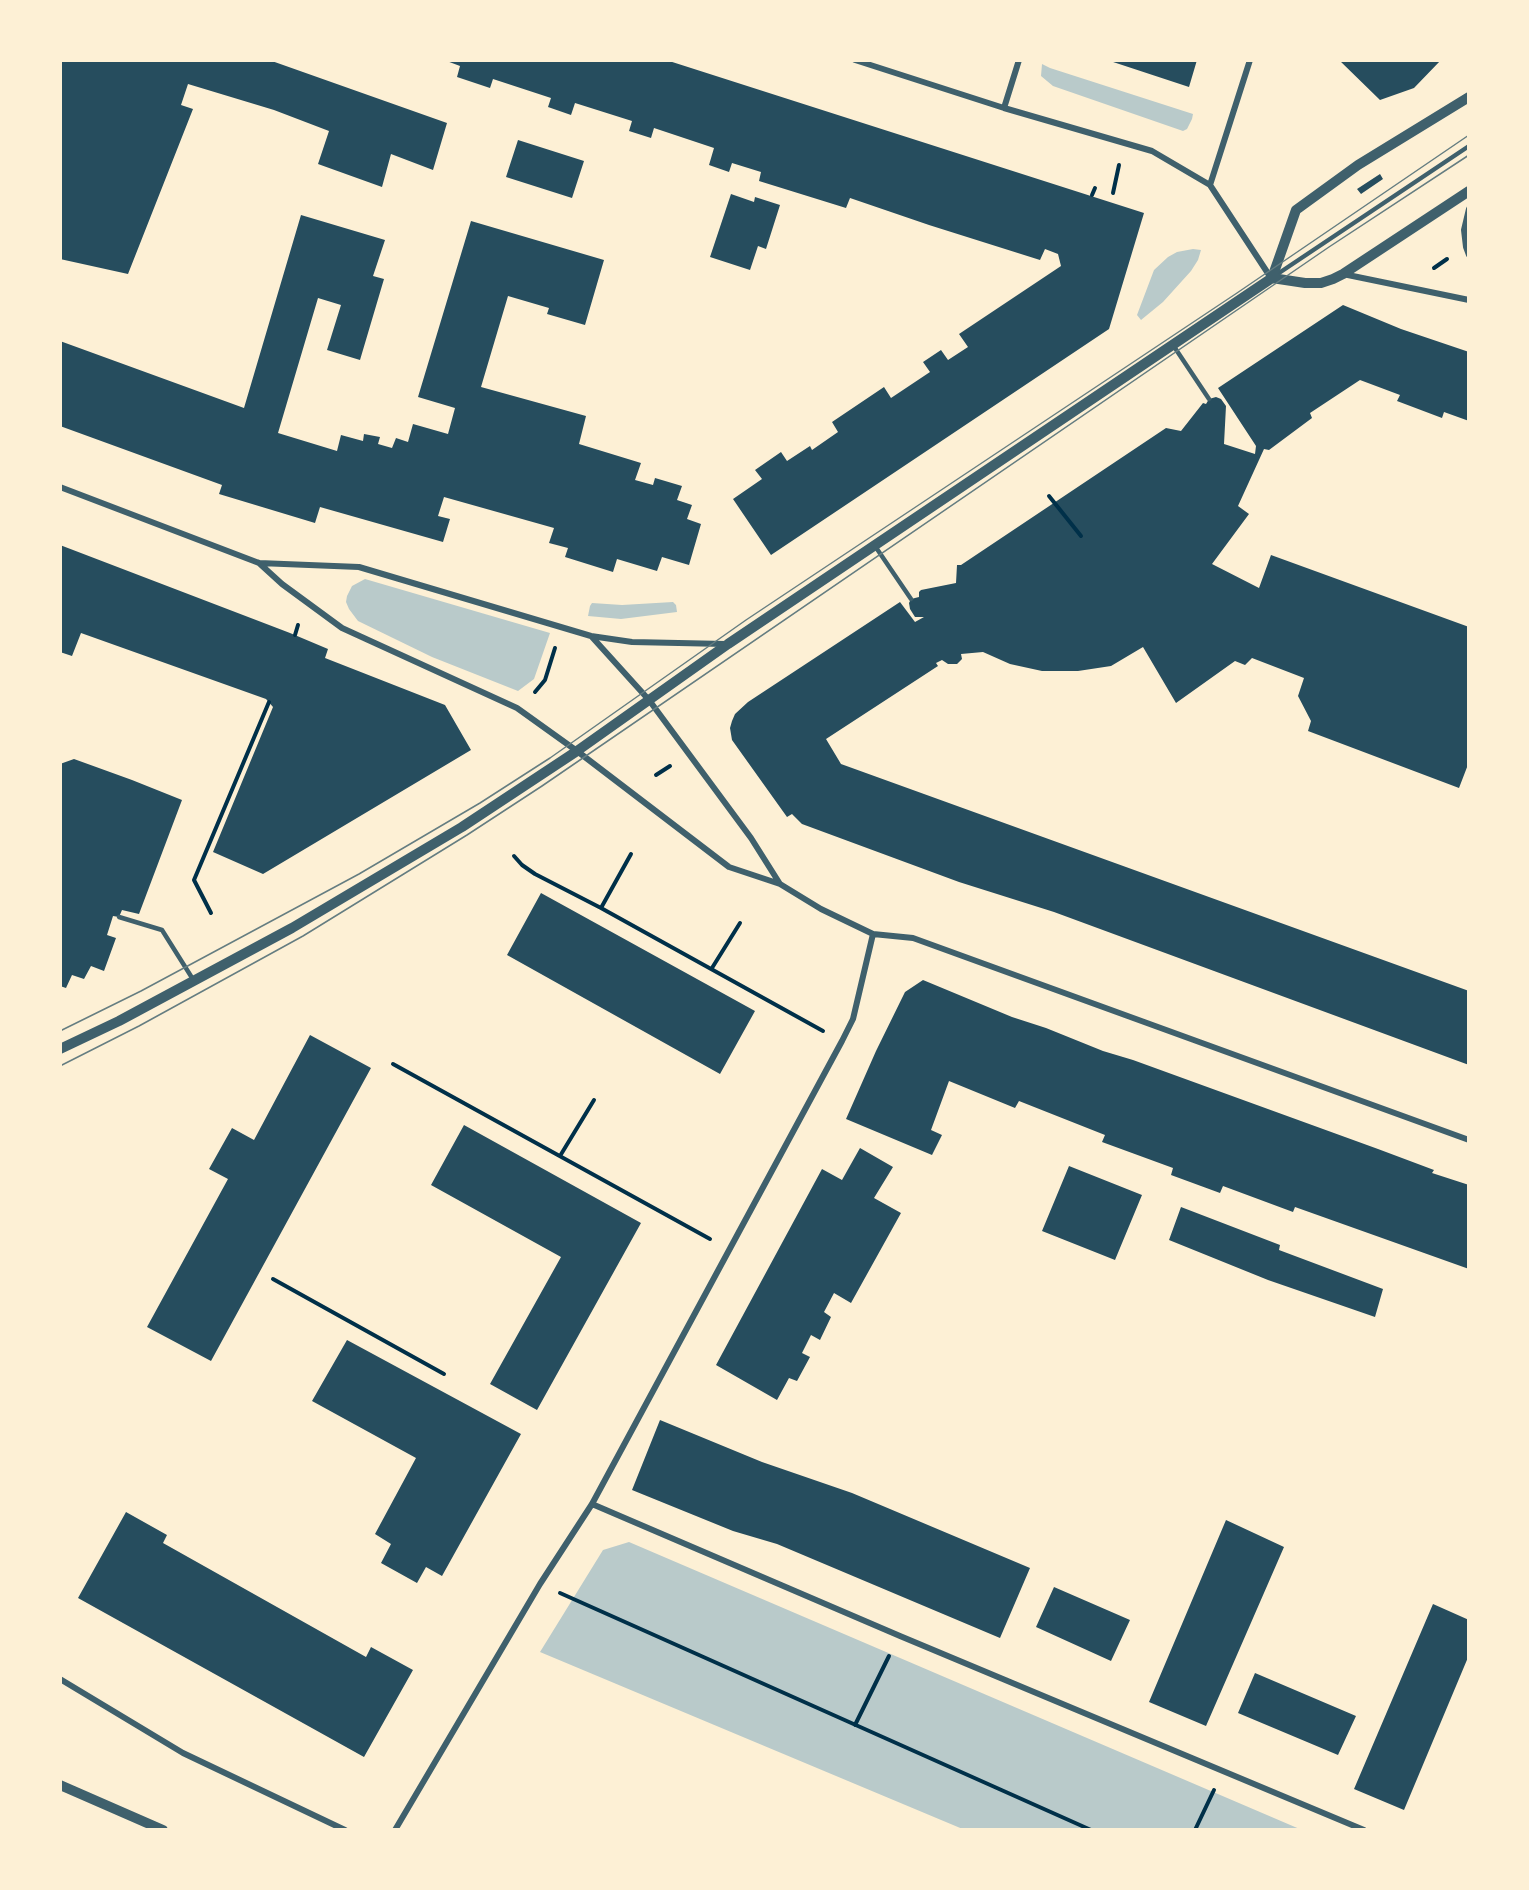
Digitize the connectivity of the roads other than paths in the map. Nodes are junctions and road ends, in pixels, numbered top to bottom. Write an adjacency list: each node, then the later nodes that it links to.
1 (855, 60): 5 (street)
2 (1019, 60): 5 (street)
3 (1250, 60): 7 (street)
4 (1469, 97): 12 (street)
5 (1004, 108): 7 (street)
6 (1469, 146): 12 (lane)
7 (1210, 184): 12 (street)
8 (1469, 191): 11 (street)
9 (1469, 209): 10 (street)
10 (1469, 255)
11 (1343, 274): 12 (street); 13 (street)
12 (1272, 278): 14 (street)
13 (1469, 300)
14 (1173, 345): 15 (lane); 17 (street)
15 (1209, 399)
16 (60, 488): 18 (street)
17 (876, 546): 19 (lane); 21 (street)
18 (259, 563): 20 (street); 23 (street)
19 (912, 599)
20 (591, 636): 21 (street); 22 (street)
21 (728, 645): 22 (street)
22 (649, 700): 23 (street); 24 (street)
23 (577, 751): 24 (street); 27 (street)
24 (780, 884): 26 (street)
25 (119, 917): 27 (lane)
26 (873, 934): 29 (street); 30 (street)
27 (194, 981): 28 (street)
28 (60, 1049)
29 (1469, 1140)
30 (592, 1504): 35 (street); 36 (street)
31 (60, 1679): 34 (street)
32 (60, 1785): 33 (street)
33 (163, 1830)
34 (345, 1830)
35 (395, 1830)
36 (1364, 1830)

